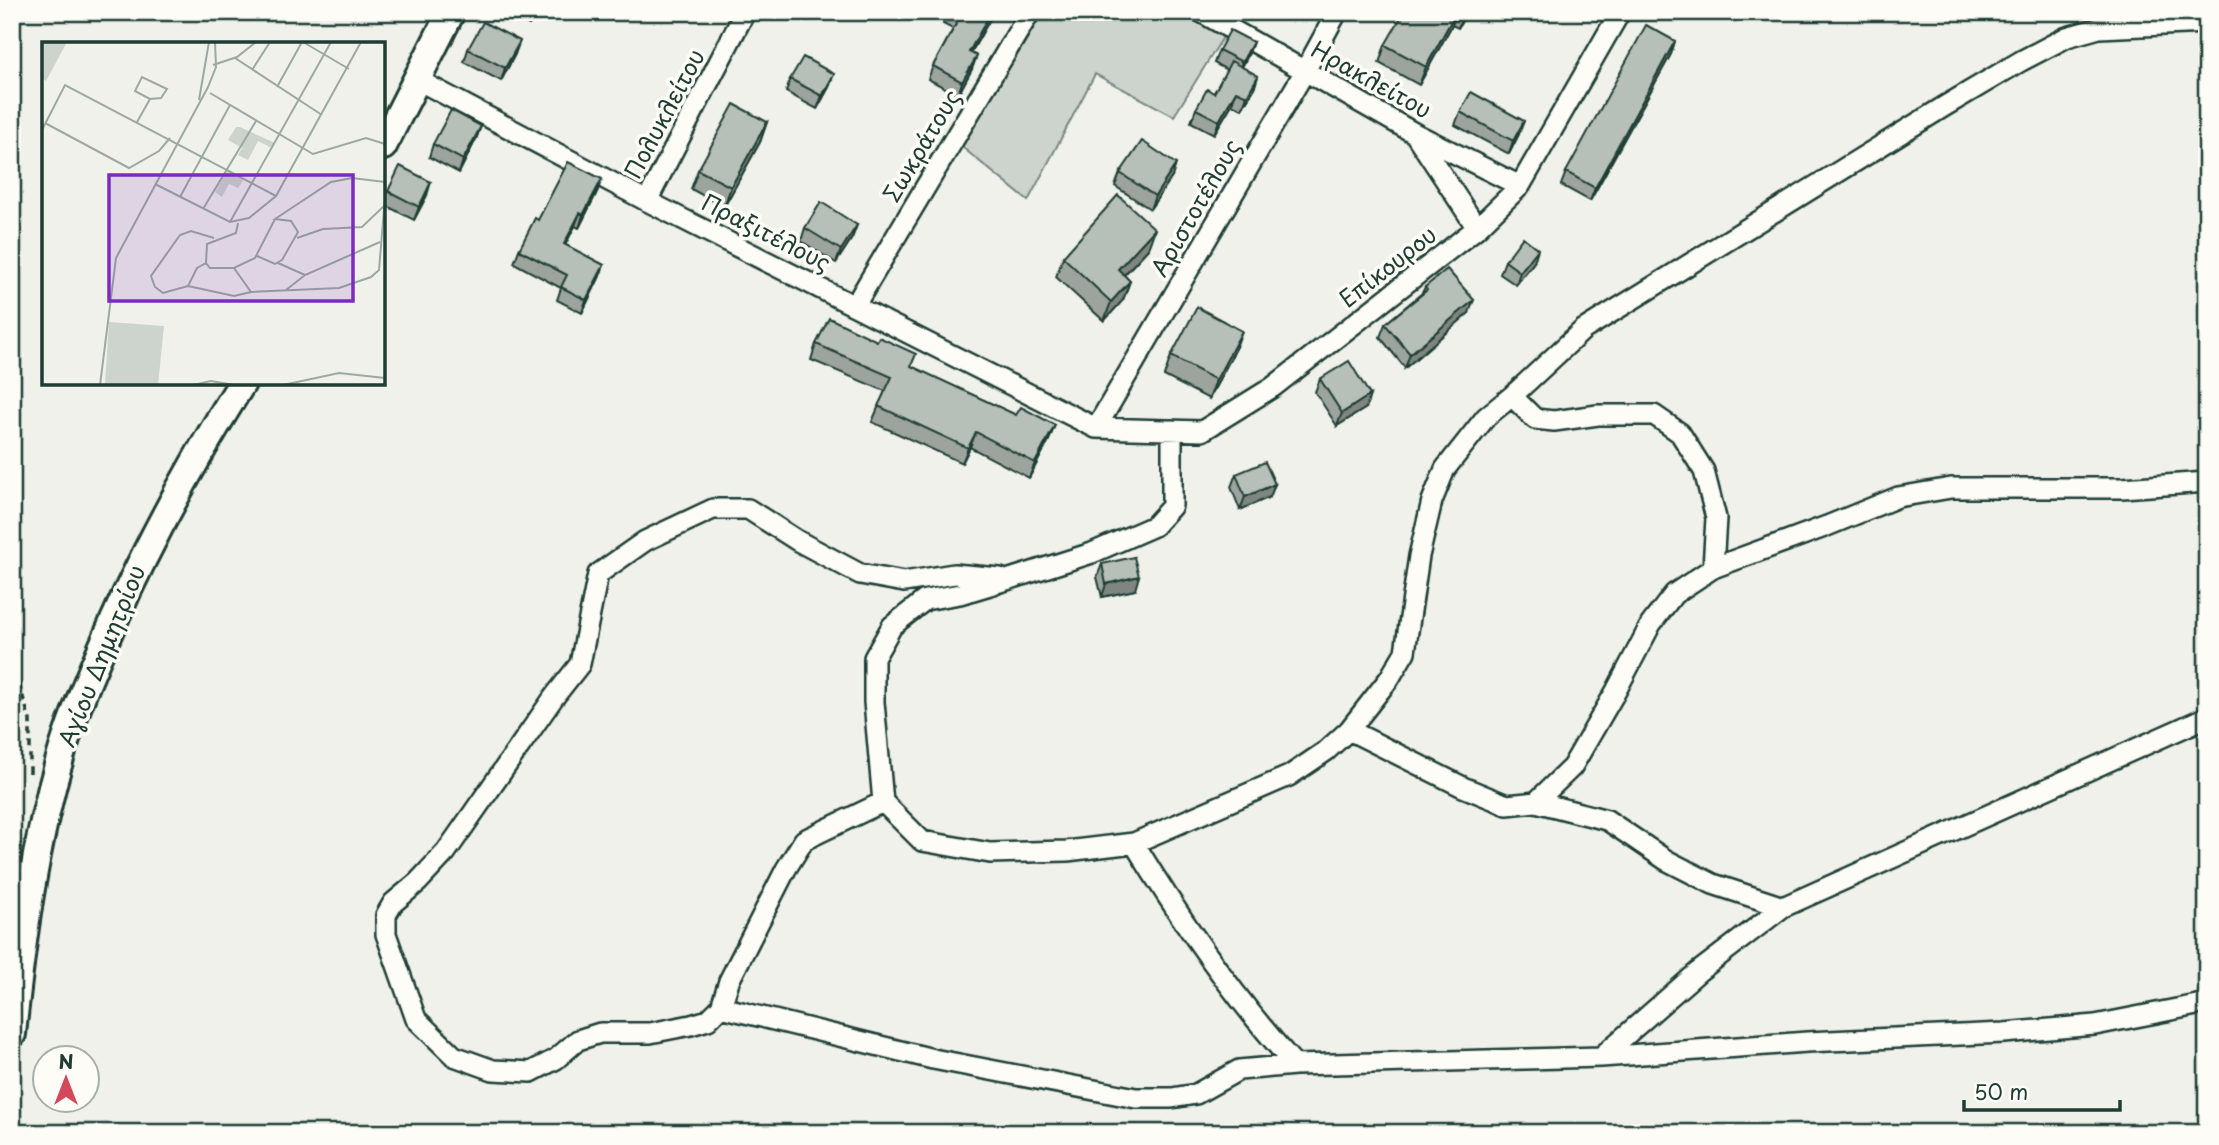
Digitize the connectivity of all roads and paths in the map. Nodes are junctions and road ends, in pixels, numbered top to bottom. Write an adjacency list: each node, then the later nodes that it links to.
1 (452, 12): 9 (street)
2 (746, 12): 13 (street, Πολυκλείτου)
3 (1030, 12): 15 (street, Σωκράτους)
4 (1202, 12): 8 (street, Ηρακλείτου)
5 (1337, 12): 8 (street, Αριστοτέλους)
6 (1620, 12): 12 (street, Επίκουρου)
7 (2207, 23): 17 (street)
8 (1306, 71): 10 (street, Ηρακλείτου); 18 (street, Αριστοτέλους)
9 (416, 79): 11 (street); 13 (street, Πραξιτέλους)
10 (1414, 133): 12 (street, Ηρακλείτου); 14 (street)
11 (385, 142)
12 (1520, 186): 14 (street, Επίκουρου)
13 (647, 201): 15 (street, Πραξιτέλους)
14 (1477, 228): 19 (street, Επίκουρου)
15 (855, 305): 18 (street, Πραξιτέλους)
16 (241, 385): 33 (street, Αγίου Δημητρίου)
17 (1512, 396): 21 (street); 25 (street)
18 (1096, 428): 19 (street, Επίκουρου)
19 (1172, 430): 22 (street)
20 (2207, 482): 21 (street)
21 (1713, 568): 28 (street)
22 (1010, 579): 27 (street); 32 (street)
23 (12, 660): 26 (path)
24 (2207, 717): 30 (street)
25 (1349, 730): 28 (street); 29 (street)
26 (30, 778)
27 (883, 802): 29 (street); 32 (street)
28 (1536, 802): 30 (street)
29 (1134, 843): 35 (street)
30 (1783, 908): 34 (street)
31 (2207, 1003): 34 (street)
32 (721, 1007): 35 (street)
33 (12, 1034)
34 (1601, 1057): 35 (street)
35 (1295, 1065)

